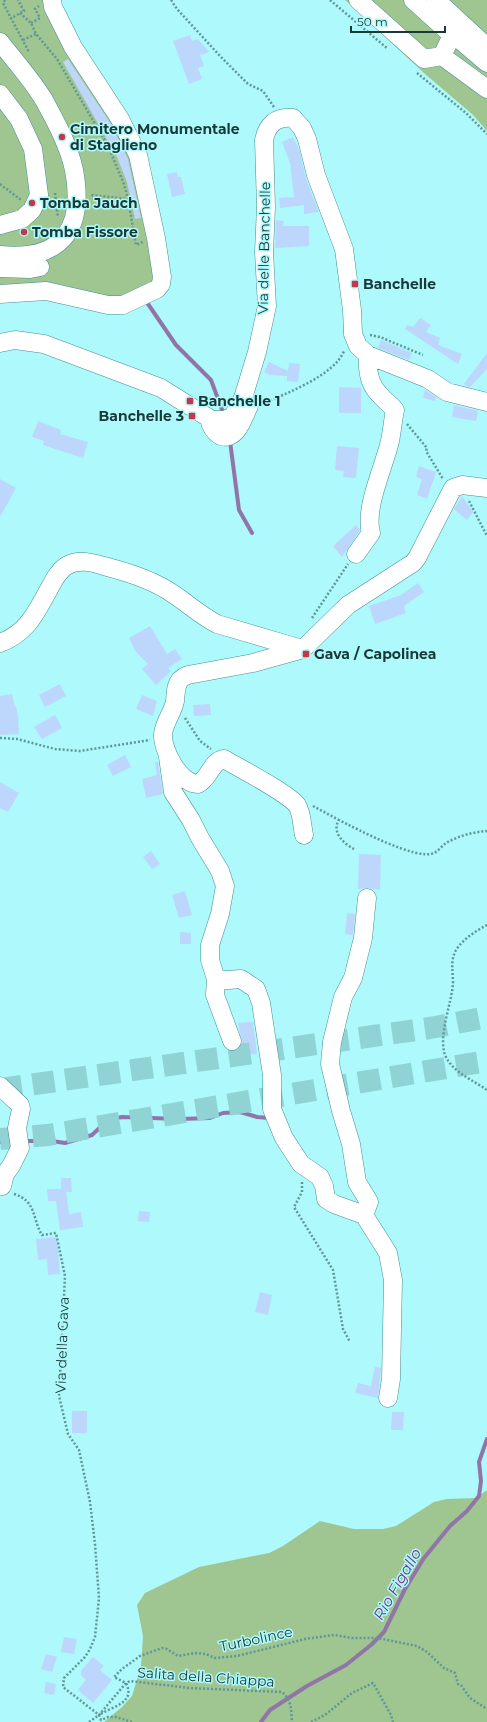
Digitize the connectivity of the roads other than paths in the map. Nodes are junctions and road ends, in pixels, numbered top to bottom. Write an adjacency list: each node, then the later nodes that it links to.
1 (52, 0): 15 (street)
2 (358, 0): 6 (street)
3 (413, 0): 6 (street)
4 (436, 0): 7 (street)
5 (0, 42): 12 (street)
6 (450, 46): 8 (street); 9 (street)
7 (487, 47)
8 (487, 63)
9 (487, 89)
10 (0, 94): 11 (street)
11 (0, 225)
12 (0, 255)
13 (40, 267): 14 (street)
14 (0, 268)
15 (0, 294)
16 (0, 343): 20 (street)
17 (368, 355): 19 (street); 20 (street, Via delle Banchelle); 22 (street)
18 (254, 395): 20 (street)
19 (487, 402)
20 (209, 419)
21 (487, 488): 24 (street)
22 (356, 554)
23 (0, 643): 24 (street)
24 (307, 645): 25 (street)
25 (168, 754): 26 (street); 28 (street)
26 (304, 835)
27 (367, 898): 32 (street)
28 (216, 979): 29 (street); 32 (street)
29 (232, 1041)
30 (0, 1086): 31 (street)
31 (2, 1186)
32 (364, 1215): 33 (street)
33 (388, 1398)

